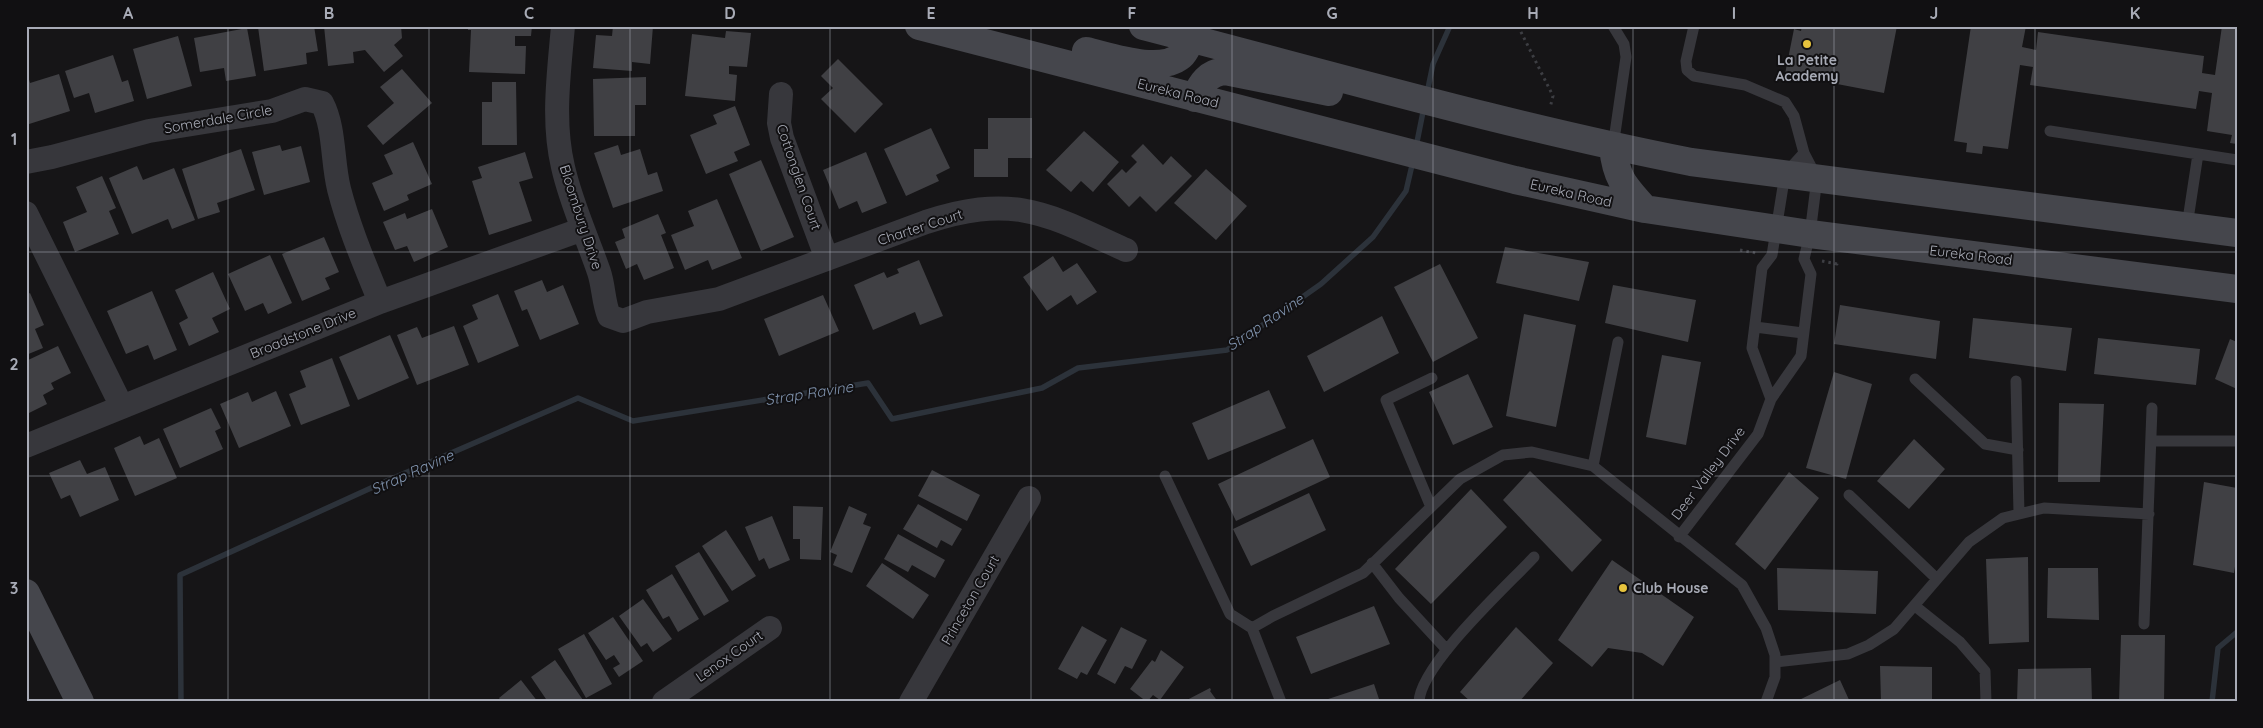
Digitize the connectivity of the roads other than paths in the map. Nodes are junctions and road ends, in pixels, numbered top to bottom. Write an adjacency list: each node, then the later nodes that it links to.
1 (563, 26): 22 (street, Bloombury Drive)
2 (919, 26): 7 (main road, Eureka Road)
3 (1143, 26): 6 (main road)
4 (1612, 26): 12 (lane)
5 (1694, 26): 13 (lane)
6 (1194, 30): 7 (main road); 8 (main road)
7 (982, 42): 10 (main road, Eureka Road)
8 (1390, 90): 10 (main road); 12 (main road)
9 (781, 94): 27 (street, Cottonglen Court)
10 (1195, 98): 19 (main road, Eureka Road)
11 (2050, 131): 14 (lane)
12 (1613, 146): 17 (main road); 19 (main road)
13 (1804, 153): 17 (lane); 18 (lane)
14 (2198, 154): 15 (lane); 21 (lane)
15 (2237, 160)
16 (26, 162): 29 (street, Somerdale Circle)
17 (1785, 174): 18 (main road); 23 (lane)
18 (1817, 178): 21 (main road); 25 (lane, Deer Valley Drive)
19 (1644, 209): 23 (main road, Eureka Road)
20 (26, 214): 38 (street)
21 (2187, 226): 24 (main road)
22 (583, 229): 29 (street, Broadstone Drive); 30 (street, Bloombury Drive)
23 (1776, 229): 25 (main road, Eureka Road); 31 (lane)
24 (2237, 233)
25 (1810, 234): 28 (main road, Eureka Road); 32 (lane, Deer Valley Drive)
26 (1126, 250): 27 (street, Charter Court)
27 (827, 259): 30 (street, Charter Court)
28 (2237, 289)
29 (380, 302): 38 (street, Broadstone Drive)
30 (609, 316)
31 (1755, 327): 32 (lane); 37 (lane)
32 (1804, 333): 37 (lane, Deer Valley Drive)
33 (1618, 342): 44 (lane)
34 (1432, 378): 48 (lane)
35 (1915, 379): 43 (lane)
36 (2016, 381): 43 (lane)
37 (1771, 399): 51 (lane, Deer Valley Drive)
38 (122, 408): 42 (street, Broadstone Drive)
39 (2152, 408): 40 (lane)
40 (2151, 441): 41 (lane); 50 (lane)
41 (2237, 441)
42 (26, 446)
43 (2018, 450): 49 (lane)
44 (1593, 466): 48 (lane); 51 (lane)
45 (1165, 476): 59 (lane)
46 (1849, 495): 54 (lane)
47 (1029, 498): 64 (street, Princeton Court)
48 (1431, 507): 53 (lane)
49 (2019, 514): 50 (lane); 54 (lane)
50 (2149, 514): 57 (lane)
51 (1679, 537): 61 (lane)
52 (1534, 557): 60 (lane)
53 (1372, 564): 59 (lane); 60 (lane)
54 (1937, 579): 56 (lane)
55 (26, 593): 62 (main road)
56 (1915, 606): 61 (lane); 68 (lane)
57 (2144, 624)
58 (770, 628): 63 (street, Lenox Court)
59 (1252, 628): 65 (lane)
60 (1446, 650): 66 (lane)
61 (1774, 662): 67 (lane)
62 (80, 702)
63 (664, 702)
64 (911, 702)
65 (1280, 702)
66 (1419, 702)
67 (1766, 702)
68 (1986, 702)

